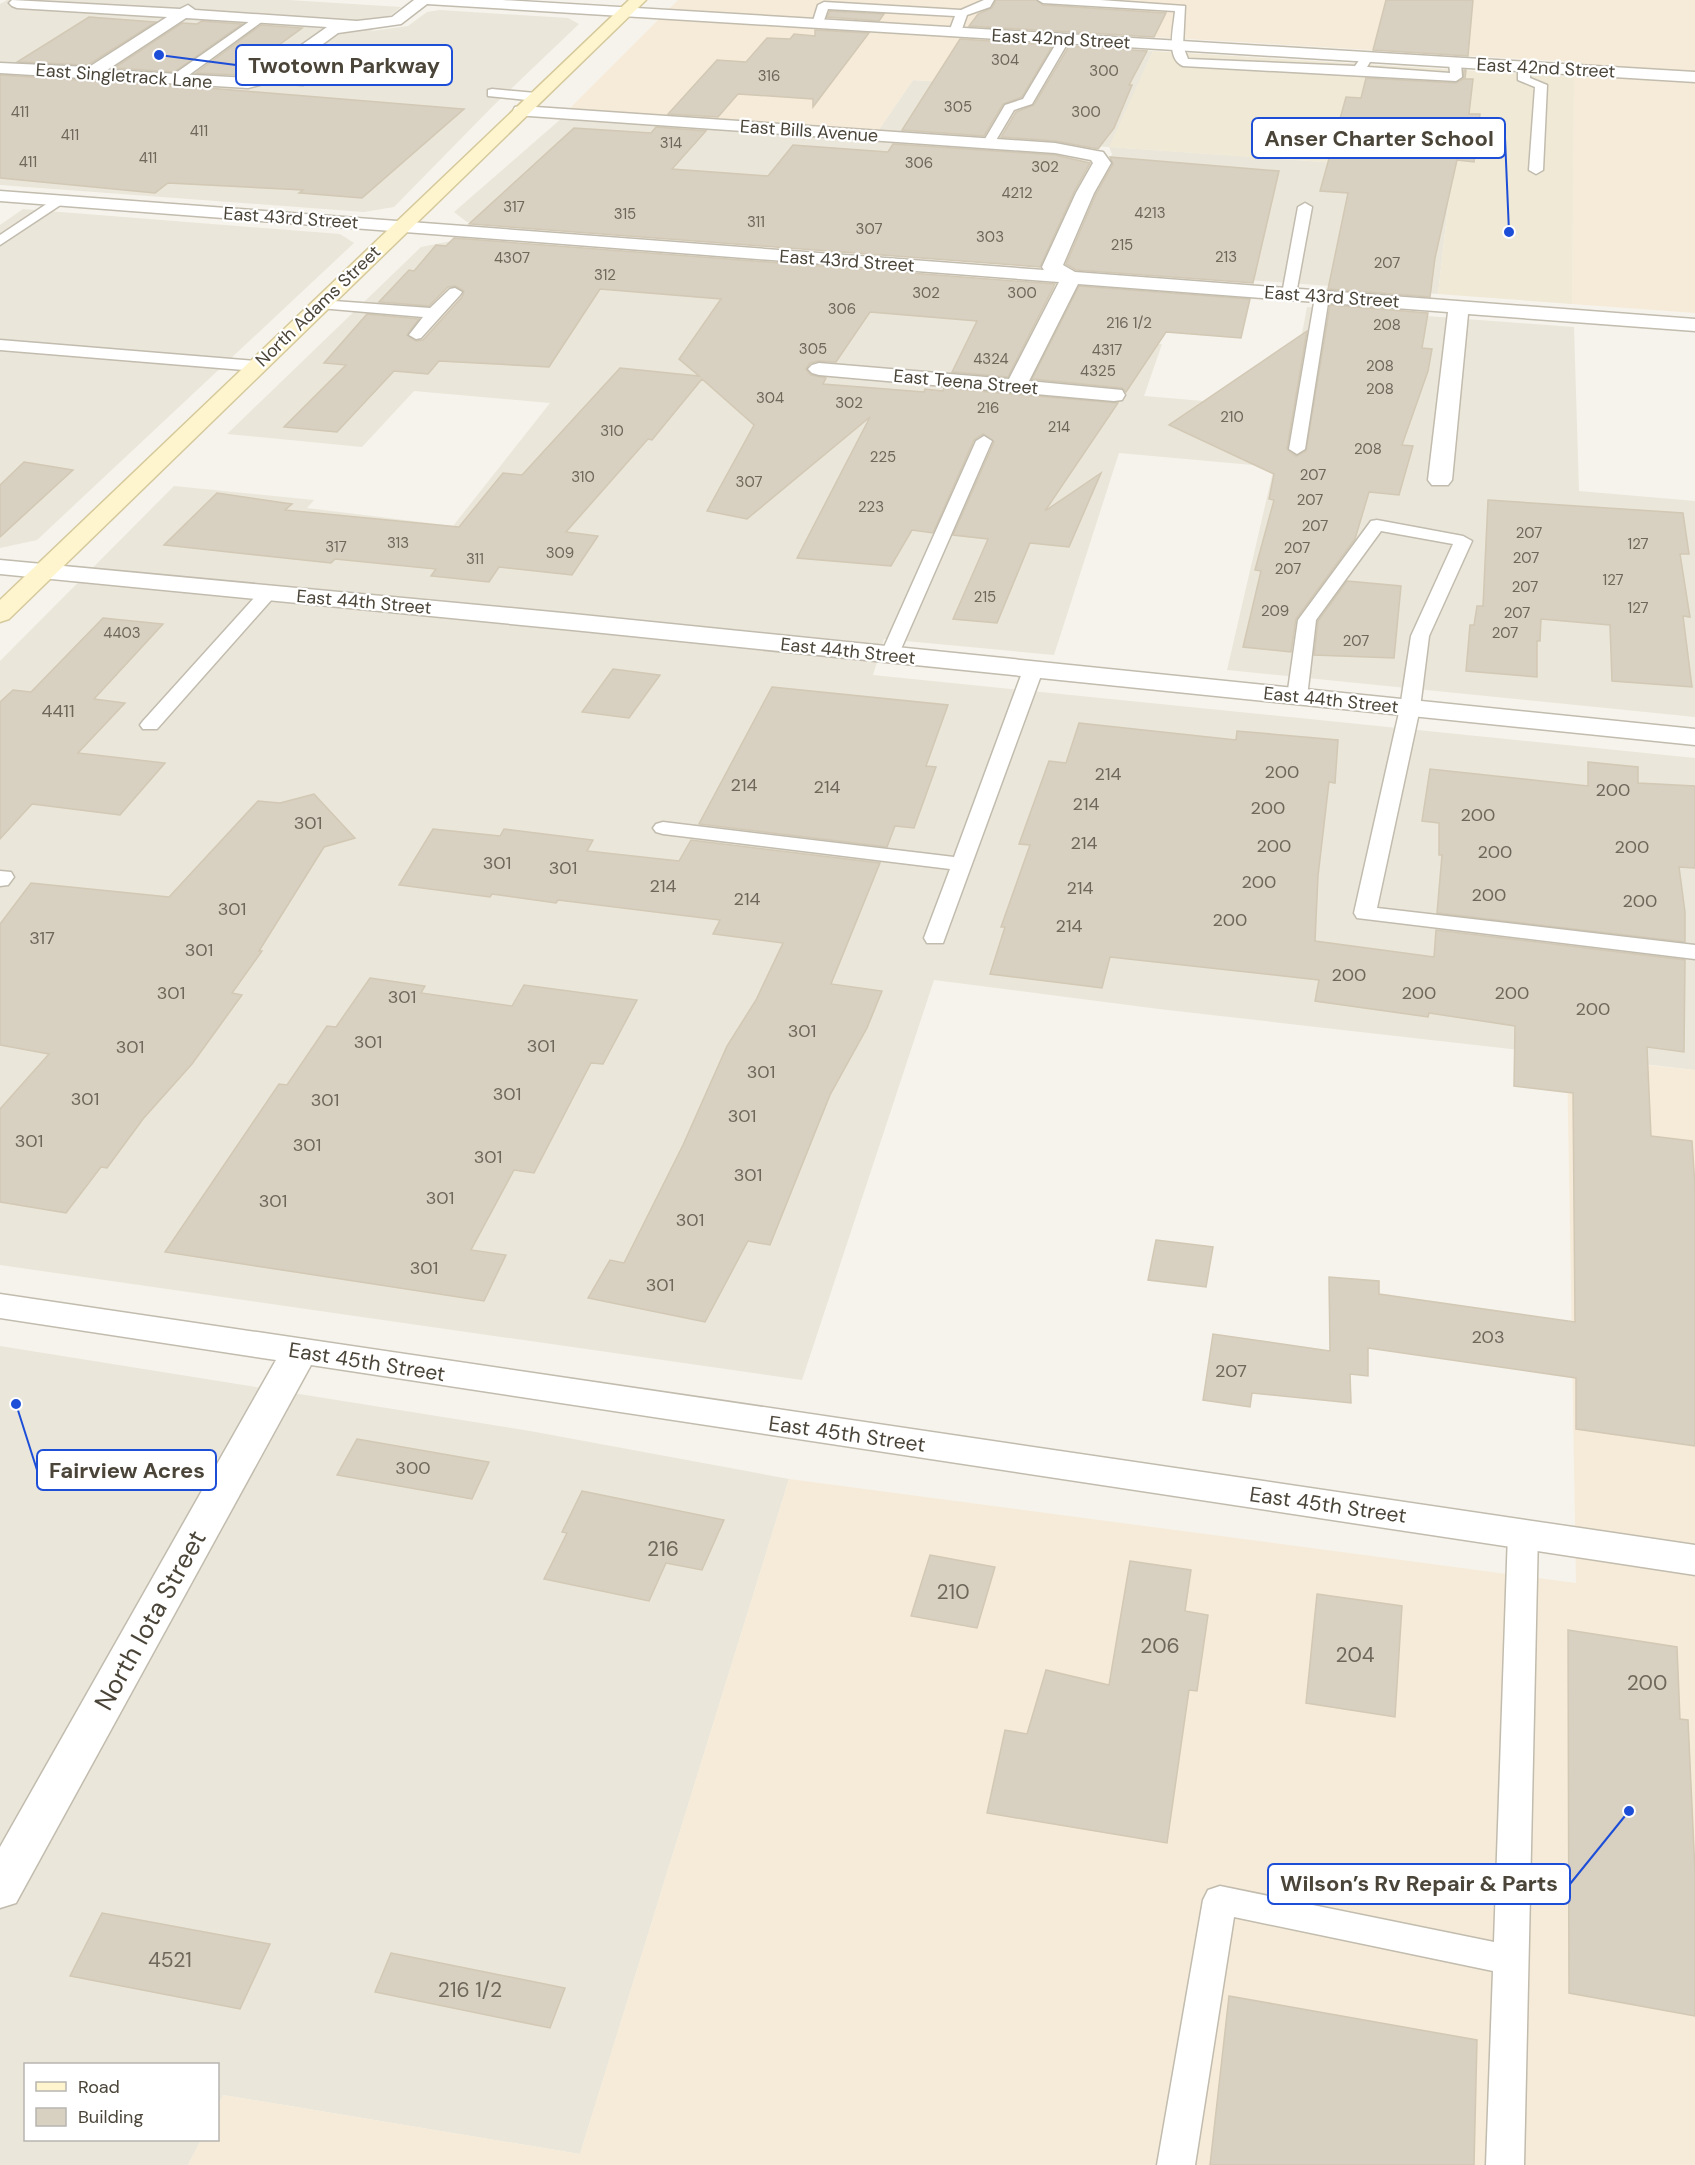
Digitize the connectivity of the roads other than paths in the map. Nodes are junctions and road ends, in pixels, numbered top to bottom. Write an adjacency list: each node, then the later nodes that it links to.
1 (203, 0): 9 (street)
2 (425, 0): 8 (street, East 42nd Street); 13 (street)
3 (638, 0): 8 (street, North Adams Street)
4 (989, 0): 10 (lane)
5 (1043, 0): 16 (lane)
6 (825, 2): 10 (lane); 12 (lane)
7 (16, 3): 9 (street)
8 (624, 12): 12 (street, East 42nd Street); 25 (street, North Adams Street)
9 (183, 13): 11 (street); 19 (street)
10 (962, 14): 14 (lane)
11 (261, 18): 13 (street); 22 (lane)
12 (818, 24): 14 (street, East 42nd Street)
13 (371, 25): 21 (street)
14 (955, 32): 15 (street, East 42nd Street)
15 (1064, 39): 16 (street, East 42nd Street); 27 (lane)
16 (1177, 46): 17 (street, East 42nd Street)
17 (1524, 66): 20 (street, East 42nd Street); 28 (lane)
18 (0, 68): 19 (street, East Singletrack Lane)
19 (94, 71): 22 (street, East Singletrack Lane)
20 (1695, 77)
21 (265, 79): 22 (street, East Singletrack Lane); 23 (lane)
22 (174, 80)
23 (303, 81)
24 (492, 93): 25 (lane)
25 (536, 97): 26 (street, North Adams Street)
26 (521, 111): 27 (street, East Bills Avenue); 32 (street, North Adams Street)
27 (988, 144): 34 (street, East Bills Avenue)
28 (1536, 170)
29 (2, 198): 30 (street, East 43rd Street)
30 (57, 201): 32 (street, East 43rd Street); 33 (lane)
31 (1305, 207): 36 (lane)
32 (400, 227): 34 (street, East 43rd Street); 38 (street, North Adams Street)
33 (0, 241)
34 (1071, 278): 36 (street, East 43rd Street); 46 (street)
35 (455, 291): 40 (lane)
36 (1288, 294): 37 (street, East 43rd Street)
37 (1322, 297): 39 (street, East 43rd Street); 49 (lane)
38 (320, 304): 40 (lane); 44 (street, North Adams Street)
39 (1459, 307): 41 (street, East 43rd Street); 50 (street)
40 (434, 313): 42 (lane)
41 (1695, 325)
42 (416, 335)
43 (0, 345): 44 (lane)
44 (256, 366): 52 (street, North Adams Street)
45 (819, 369): 46 (street, East Teena Street)
46 (1016, 386): 47 (street, East Teena Street)
47 (1114, 395)
48 (984, 441): 55 (lane)
49 (1297, 449)
50 (1440, 480)
51 (0, 567): 52 (street, East 44th Street)
52 (44, 571): 53 (street, East 44th Street); 54 (street, North Adams Street)
53 (268, 593): 55 (street, East 44th Street); 59 (lane)
54 (0, 614)
55 (889, 656): 56 (street, East 44th Street)
56 (1033, 670): 57 (street, East 44th Street); 62 (lane)
57 (1297, 697): 58 (street, East 44th Street); 58 (lane)
58 (1410, 708): 60 (street, East 44th Street); 64 (lane)
59 (150, 725)
60 (1695, 737)
61 (663, 828): 62 (lane)
62 (962, 864): 63 (lane)
63 (935, 938)
64 (1695, 952)
65 (0, 1306): 66 (street, East 45th Street)
66 (300, 1351): 67 (street, East 45th Street); 69 (street, North Iota Street)
67 (1523, 1533): 68 (street, East 45th Street); 70 (lane)
68 (1695, 1560)
69 (0, 1889)
70 (1510, 1960): 71 (lane); 72 (lane)
71 (1176, 2165)
72 (1504, 2165)

